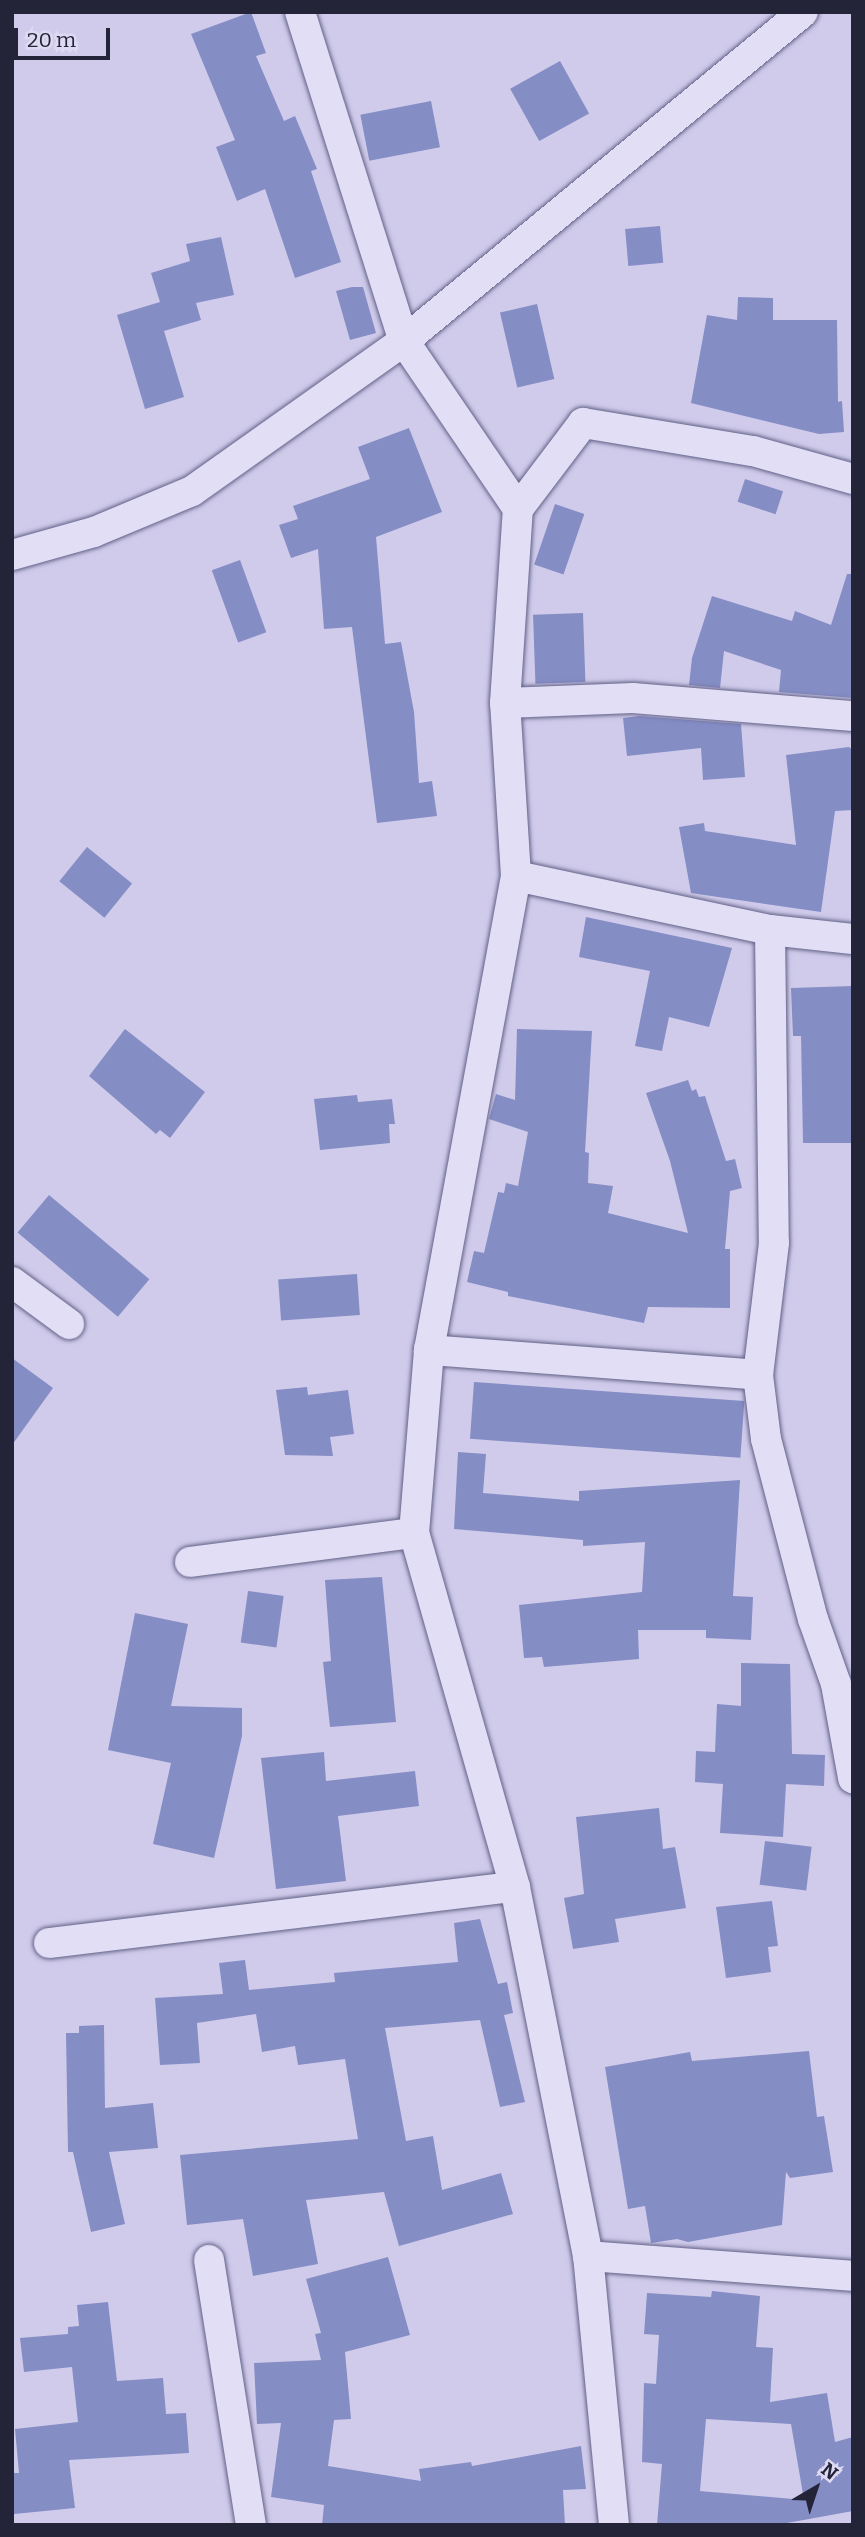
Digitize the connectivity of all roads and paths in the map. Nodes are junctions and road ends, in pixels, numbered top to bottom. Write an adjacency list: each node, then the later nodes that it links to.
1 (300, 12): 3 (street)
2 (803, 12): 3 (street)
3 (404, 341): 5 (street); 6 (street)
4 (853, 479): 5 (street)
5 (518, 509): 7 (street)
6 (12, 555)
7 (505, 703): 8 (street); 9 (street)
8 (853, 716)
9 (516, 876): 10 (street); 14 (street)
10 (770, 930): 11 (street); 15 (street)
11 (853, 939)
12 (12, 1282): 13 (street)
13 (69, 1324)
14 (429, 1350): 15 (street); 16 (street)
15 (758, 1375): 18 (street)
16 (414, 1532): 17 (street); 19 (street)
17 (190, 1562)
18 (853, 1777)
19 (515, 1887): 20 (street); 21 (street)
20 (49, 1943)
21 (588, 2256): 23 (street); 25 (street)
22 (209, 2260): 24 (street)
23 (853, 2276)
24 (251, 2525)
25 (614, 2525)

